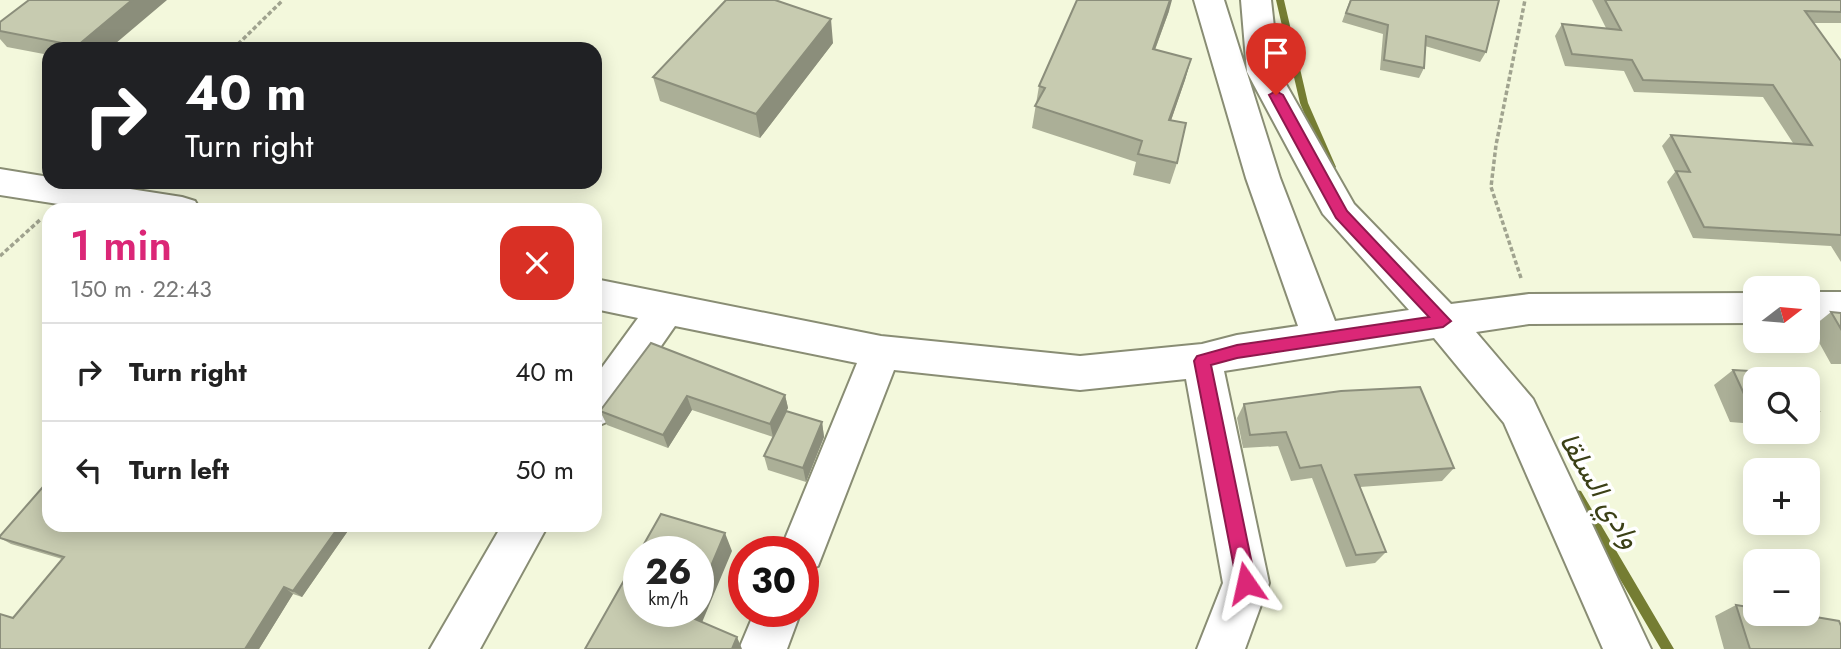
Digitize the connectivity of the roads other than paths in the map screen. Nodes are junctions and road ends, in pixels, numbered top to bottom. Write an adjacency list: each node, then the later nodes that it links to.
1 (1209, 0): 13 (street)
2 (1256, 0): 12 (street)
3 (0, 182): 4 (street)
4 (42, 188)
5 (46, 189): 6 (street)
6 (136, 203)
7 (602, 296): 11 (street)
8 (1820, 307): 9 (street)
9 (1841, 307)
10 (1743, 308): 12 (street)
11 (665, 310): 14 (street); 16 (street)
12 (1443, 321): 13 (street); 23 (street)
13 (1322, 338): 15 (street)
14 (881, 352): 15 (street); 18 (street)
15 (1202, 361): 22 (street)
16 (602, 399)
17 (522, 532): 20 (street)
18 (808, 536)
19 (772, 627): 21 (street)
20 (454, 649)
21 (763, 649)
22 (1221, 649)
23 (1628, 649)

